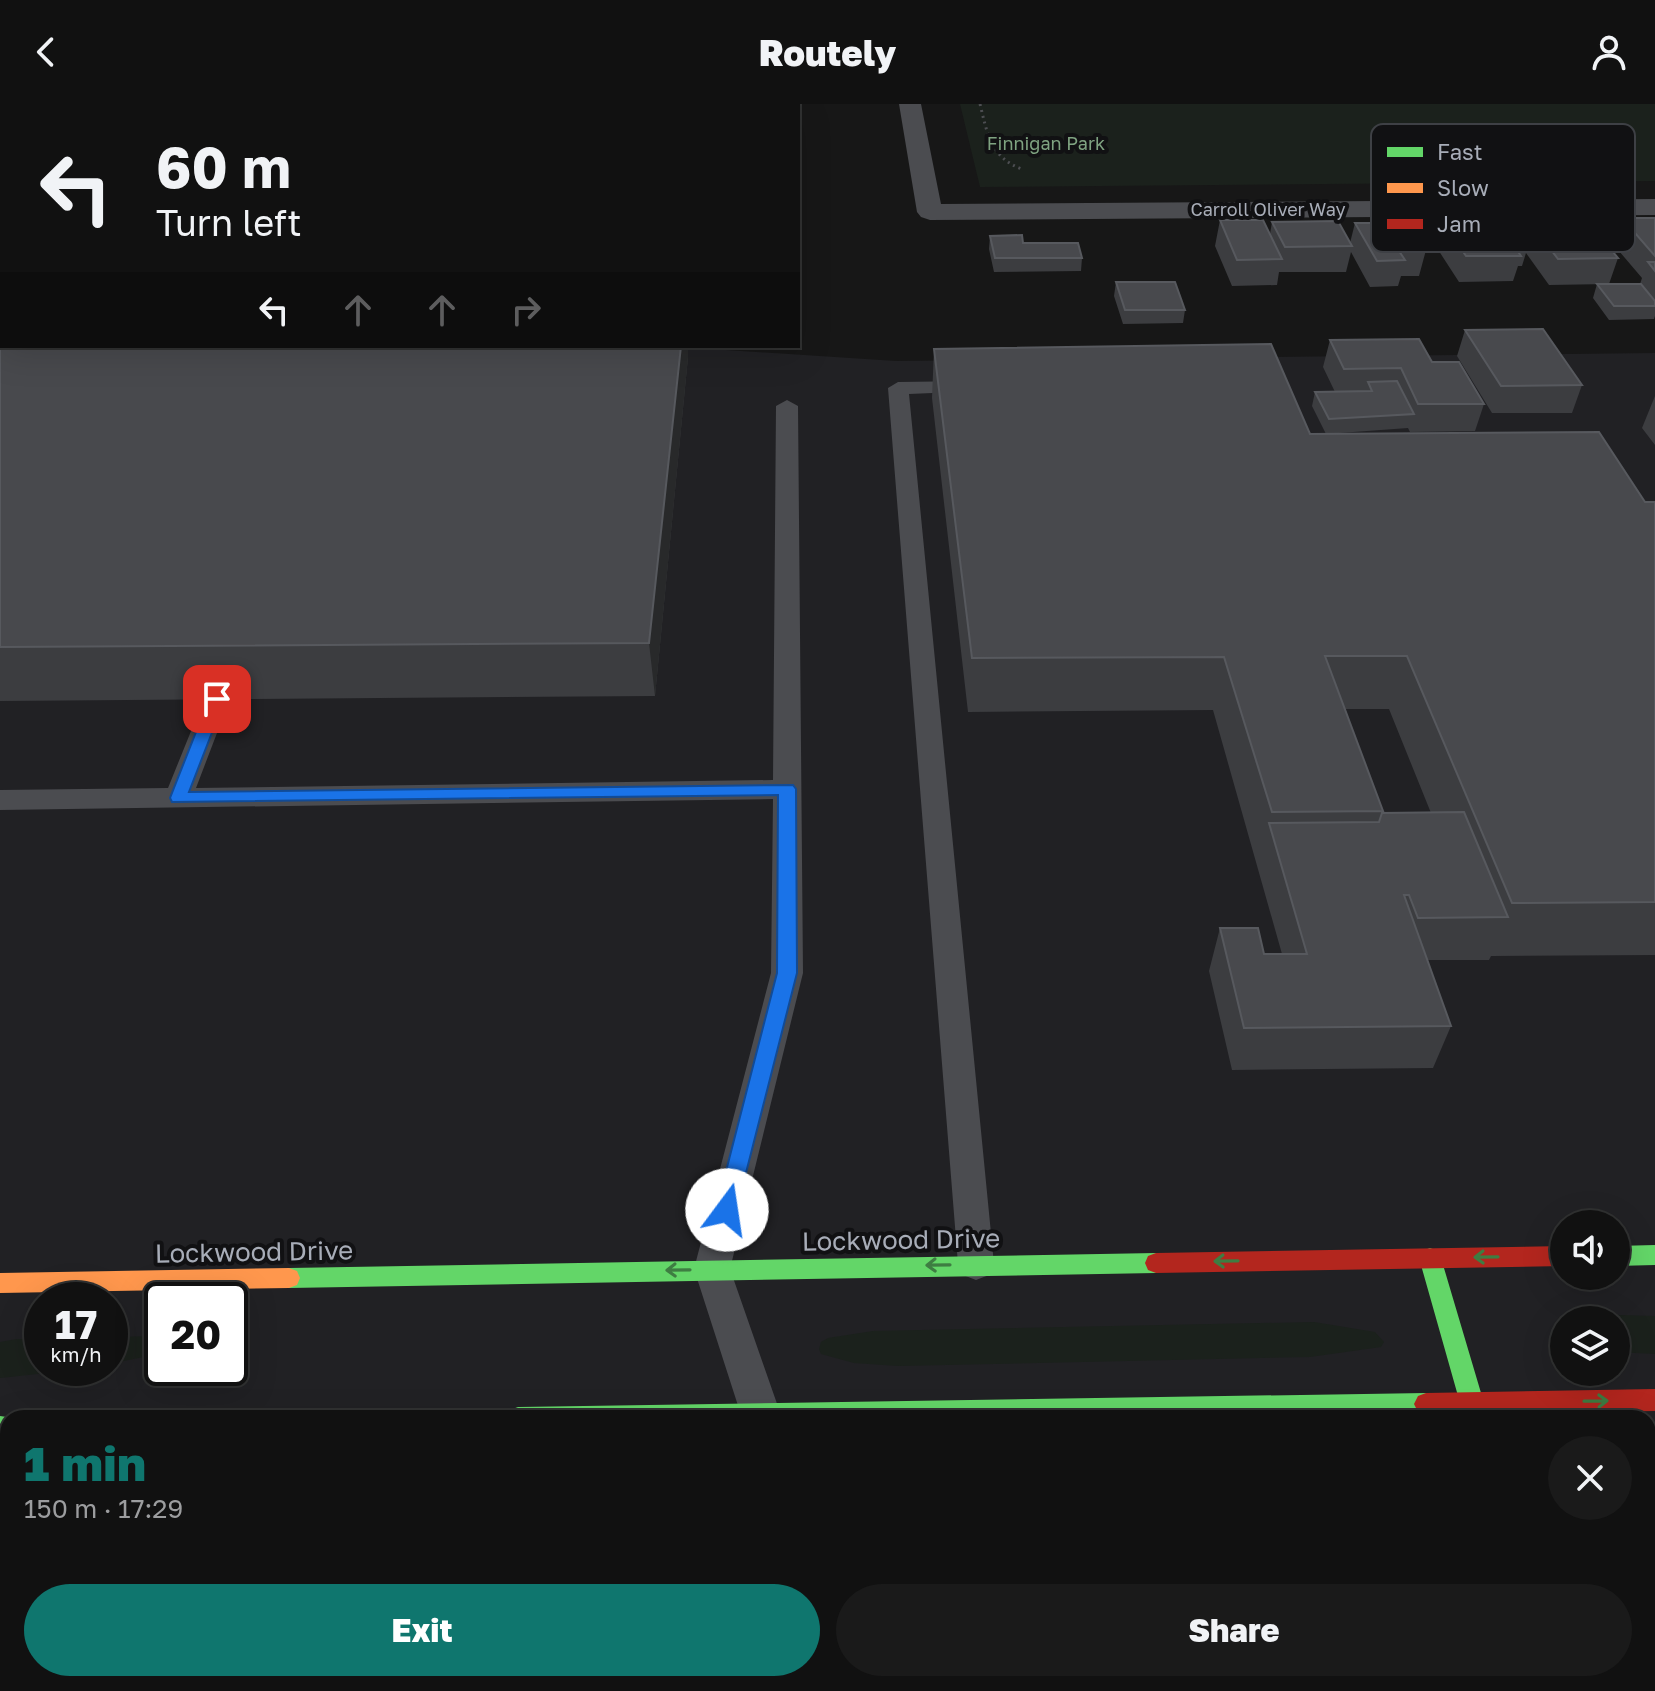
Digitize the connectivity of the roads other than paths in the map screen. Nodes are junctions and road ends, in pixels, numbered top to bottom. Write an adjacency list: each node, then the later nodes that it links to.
1 (910, 104): 4 (street, Carroll Oliver Way)
2 (1635, 207): 3 (street, Carroll Oliver Way)
3 (1655, 207)
4 (1371, 209)
5 (994, 387): 15 (lane)
6 (787, 406): 8 (lane)
7 (217, 699): 9 (lane)
8 (787, 789): 9 (lane); 16 (lane)
9 (178, 798): 10 (lane)
10 (0, 800)
11 (1655, 1255): 13 (main road)
12 (1550, 1256): 14 (main road, Lockwood Drive, one-way to 14)
13 (1630, 1256)
14 (1430, 1258): 15 (main road, Lockwood Drive, one-way to 15); 20 (main road)
15 (976, 1264): 16 (main road, Lockwood Drive, one-way to 16)
16 (712, 1269): 17 (main road, Lockwood Drive, one-way to 17); 19 (lane)
17 (0, 1283)
18 (1655, 1400): 21 (main road, one-way to 18)
19 (760, 1410)
20 (1475, 1410)
21 (1491, 1410)

